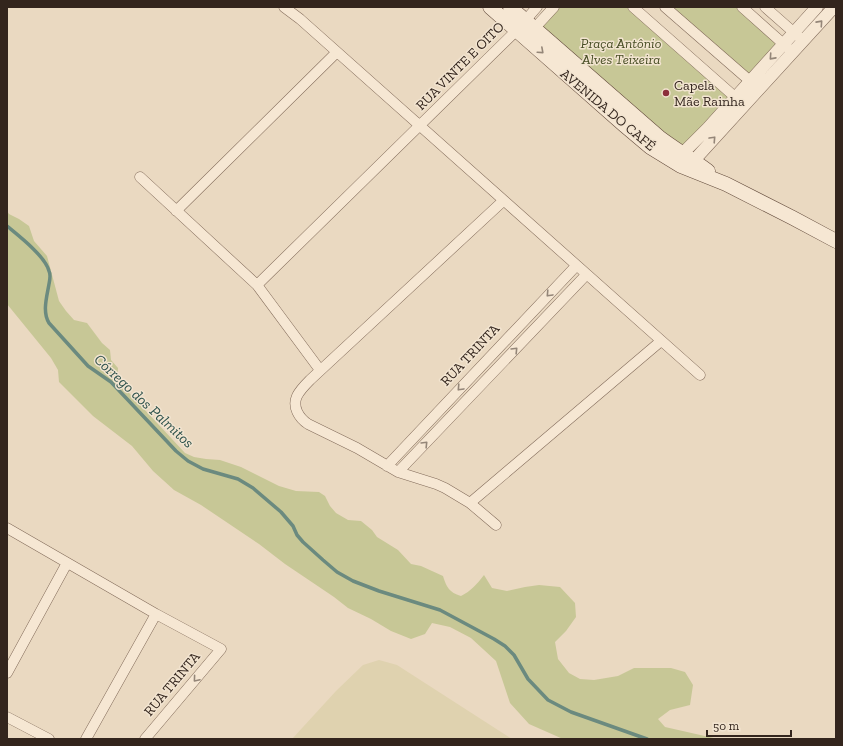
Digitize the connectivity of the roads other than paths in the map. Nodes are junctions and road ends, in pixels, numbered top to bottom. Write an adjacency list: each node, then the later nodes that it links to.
1 (284, 7): 16 (street)
2 (490, 7): 12 (main road, AVENIDA DO CAFÉ)
3 (510, 7): 12 (main road, AVENIDA DO CAFÉ)
4 (537, 7): 12 (street, RUA VINTE E OITO)
5 (554, 7): 12 (street, RUA VINTE E OITO)
6 (633, 7): 19 (street)
7 (665, 7): 18 (street)
8 (742, 7): 15 (street)
9 (765, 7): 13 (street)
10 (817, 7): 13 (street)
11 (834, 7): 14 (street, one-way to 11)
12 (525, 29): 20 (street, RUA VINTE E OITO); 21 (main road, AVENIDA DO CAFÉ)
13 (794, 33): 14 (street); 15 (street)
14 (803, 41): 17 (street)
15 (784, 44): 17 (street); 18 (street, one-way to 18)
16 (337, 52): 20 (street); 24 (street)
17 (793, 53): 21 (street, one-way to 17)
18 (750, 81): 19 (street)
19 (735, 97): 21 (street)
20 (419, 126): 23 (street); 28 (street, RUA VINTE E OITO)
21 (684, 161): 25 (main road, AVENIDA DO CAFÉ)
22 (140, 177): 24 (street)
23 (503, 201): 26 (street); 30 (street)
24 (176, 210): 28 (street)
25 (836, 241)
26 (576, 266): 27 (street); 32 (street, RUA TRINTA, one-way to 32)
27 (586, 274): 29 (street); 33 (street, RUA TRINTA, one-way to 27)
28 (258, 285): 30 (street)
29 (661, 341): 31 (street); 34 (street)
30 (320, 370): 32 (street)
31 (700, 376)
32 (387, 466): 33 (street)
33 (398, 472): 34 (street)
34 (470, 503): 35 (street)
35 (496, 525)
36 (7, 528): 37 (street)
37 (67, 563): 38 (street); 39 (street)
38 (156, 614): 42 (street); 43 (street, RUA TRINTA, one-way to 43)
39 (7, 673)
40 (7, 717): 41 (street)
41 (49, 739)
42 (86, 739)
43 (145, 739)

